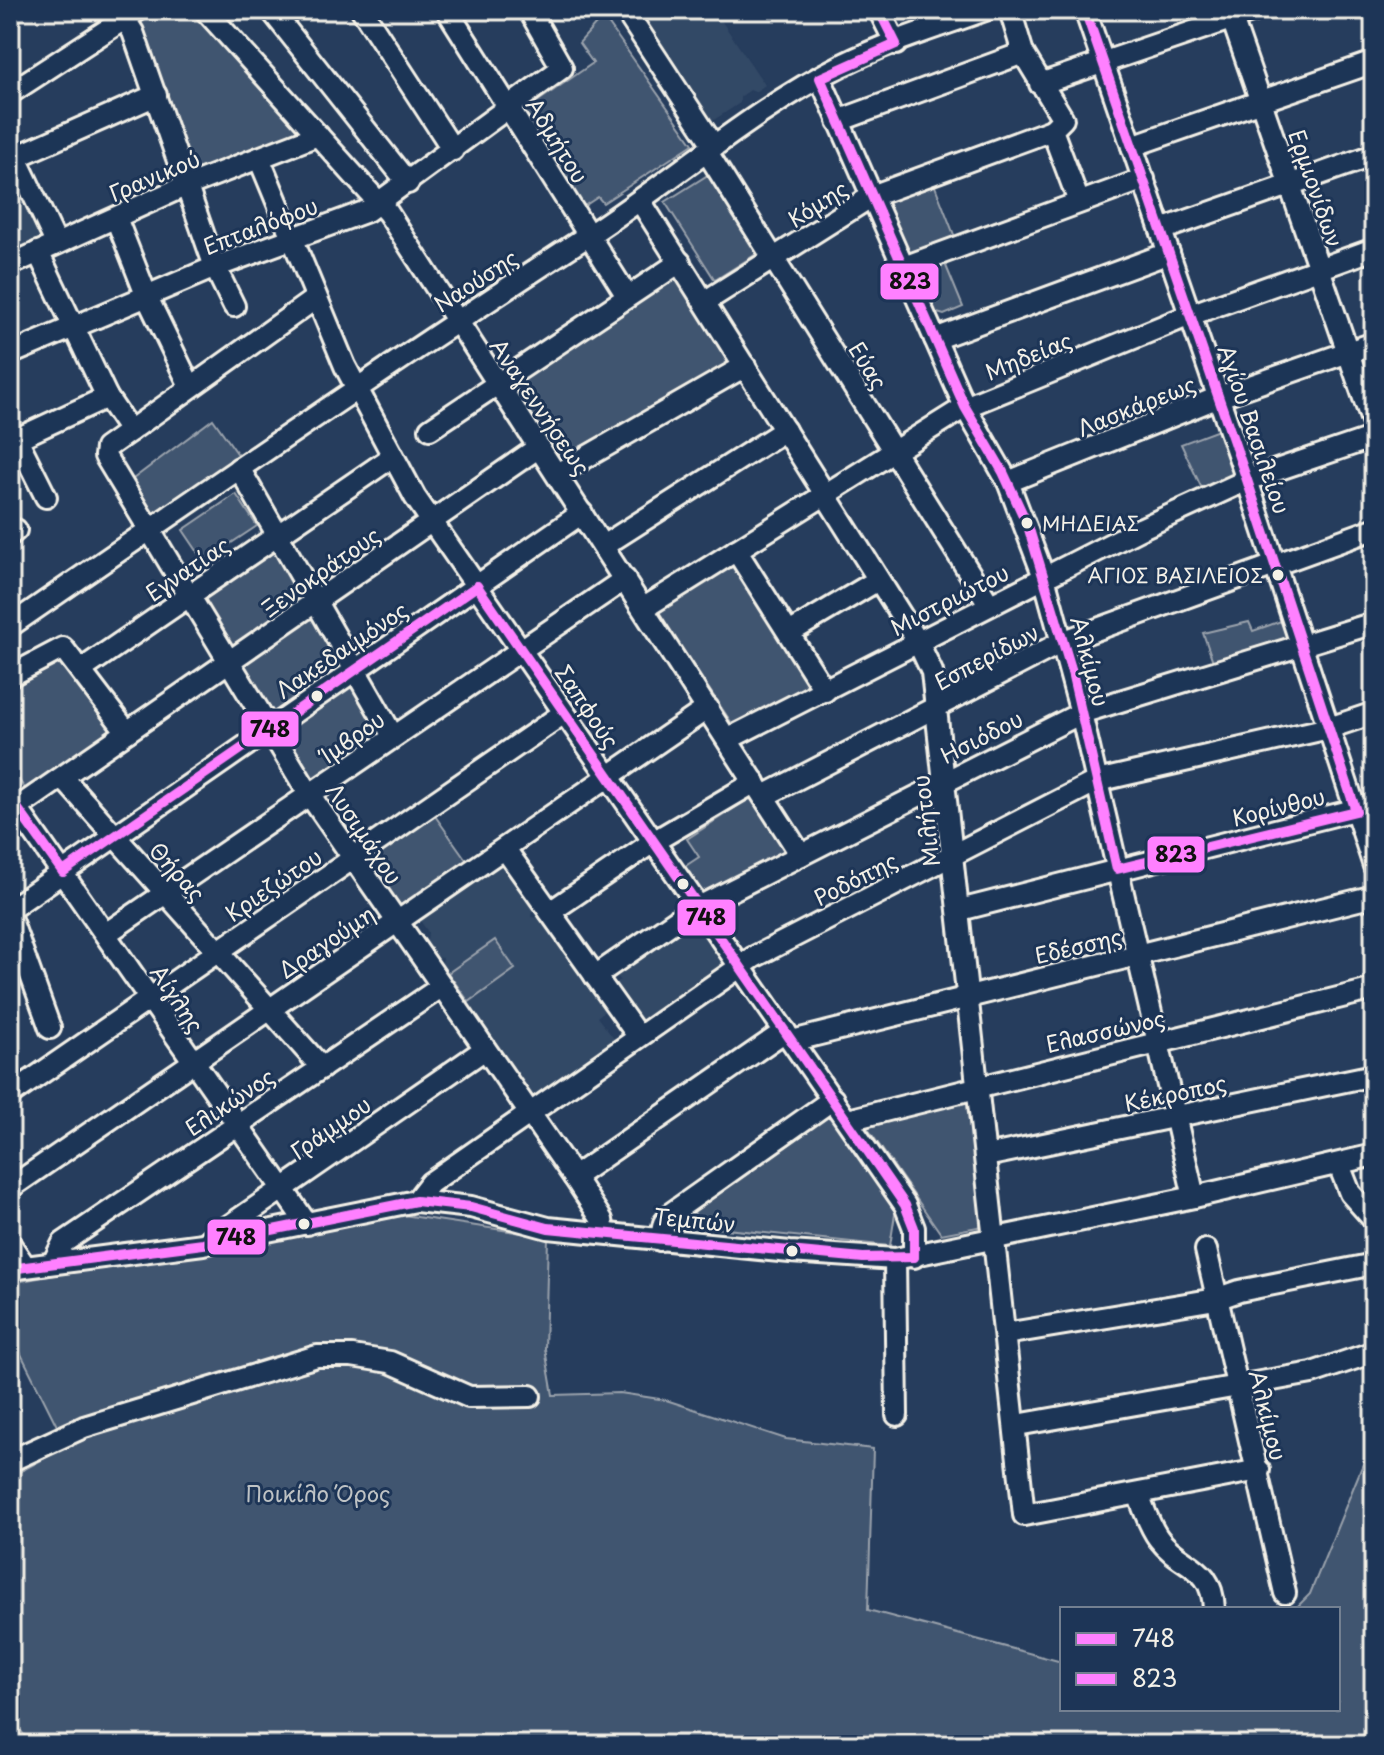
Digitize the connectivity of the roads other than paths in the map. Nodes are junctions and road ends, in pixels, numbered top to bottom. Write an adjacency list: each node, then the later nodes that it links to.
1 (205, 10): 27 (street, Αναγεννήσεως)
2 (271, 10): 35 (street)
3 (362, 10): 30 (street)
4 (447, 10): 24 (street, Αδμήτου)
5 (529, 10): 24 (street, Επταλόφου)
6 (625, 10): 29 (street, Εύας)
7 (879, 10): 15 (street)
8 (985, 10): 14 (street, Ναούσης)
9 (1010, 10): 16 (street)
10 (1085, 10): 17 (street, Αγίου Βασιλείου)
11 (1257, 10): 13 (street)
12 (128, 13): 21 (street); 22 (street)
13 (1231, 14): 17 (street); 23 (street, Ερμιονίδων)
14 (946, 16): 15 (street, Ναούσης)
15 (896, 44): 19 (street, Ναούσης)
16 (1023, 53): 20 (street); 25 (street)
17 (1103, 62): 20 (street); 28 (street, Αγίου Βασιλείου)
18 (1374, 62): 23 (street)
19 (820, 78): 25 (street, Αλκίμου); 29 (street, Ναούσης)
20 (1040, 84): 26 (street)
21 (10, 93)
22 (156, 95): 31 (street); 37 (street)
23 (1261, 101): 28 (street); 36 (street, Ερμιονίδων)
24 (510, 110): 30 (street, Επταλόφου); 44 (street, Αδμήτου)
25 (838, 121): 38 (street, Αλκίμου)
26 (1052, 130): 38 (street, Κόμης); 40 (street)
27 (318, 135): 33 (street, Γρανικού); 41 (street, Αναγεννήσεως)
28 (1132, 146): 34 (street, Αγίου Βασιλείου)
29 (710, 149): 39 (street, Ναούσης); 49 (street, Εύας)
30 (453, 150): 35 (street, Επταλόφου)
31 (13, 151): 46 (street)
32 (1374, 155): 36 (street)
33 (259, 158): 37 (street, Γρανικού); 45 (street, Σαπφούς)
34 (1144, 179): 40 (street); 43 (street, Αγίου Βασιλείου)
35 (408, 183): 41 (street, Επταλόφου)
36 (1290, 185): 43 (street); 54 (street, Ερμιονίδων)
37 (187, 186): 42 (street, Γρανικού); 52 (street)
38 (872, 196): 49 (street, Κόμης); 53 (street, Αλκίμου)
39 (641, 202): 44 (street, Ναούσης); 50 (street, Μιλήτου)
40 (1079, 202): 53 (street)
41 (380, 203): 45 (street, Επταλόφου); 61 (street, Αναγεννήσεως)
42 (116, 218): 46 (street, Γρανικού); 56 (street)
43 (1161, 230): 48 (street, Αγίου Βασιλείου)
44 (589, 235): 55 (street, Αδμήτου); 61 (street, Ναούσης)
45 (291, 238): 52 (street, Επταλόφου); 57 (street, Σαπφούς)
46 (47, 248): 51 (street, Γρανικού); 62 (street)
47 (1374, 249): 54 (street, Μηδείας)
48 (1169, 253): 60 (street, Αγίου Βασιλείου); 63 (street)
49 (774, 259): 58 (street, Κόμης); 81 (street, Εύας)
50 (680, 262): 55 (street); 58 (street, Μιλήτου)
51 (10, 265)
52 (215, 267): 56 (street, Επταλόφου); 59 (street)
53 (904, 267): 63 (street, Αλκίμου)
54 (1319, 269): 60 (street, Μηδείας); 65 (street, Ερμιονίδων)
55 (627, 296): 68 (street)
56 (147, 297): 62 (street, Επταλόφου); 69 (street)
57 (316, 298): 69 (street); 70 (street, Σαπφούς)
58 (706, 301): 67 (street, Μιλήτου)
59 (234, 306)
60 (1190, 315): 72 (street, Αγίου Βασιλείου); 73 (street, Μηδείας)
61 (456, 320): 68 (street, Αναγεννήσεως); 70 (street, Ναούσης)
62 (71, 326): 66 (street, Επταλόφου); 71 (street)
63 (935, 339): 73 (street, Αλκίμου)
64 (1374, 343): 65 (street, Λασκάρεως)
65 (1348, 353): 72 (street, Λασκάρεως); 74 (street, Ερμιονίδων)
66 (10, 354)
67 (745, 366): 76 (street, Μιλήτου); 84 (street)
68 (497, 384): 75 (street); 80 (street, Αναγεννήσεως)
69 (190, 386): 77 (street)
70 (356, 387): 82 (street, Σαπφούς); 83 (street, Ναούσης)
71 (107, 397): 77 (street); 79 (street)
72 (1219, 397): 85 (street, Αγίου Βασιλείου); 86 (street, Λασκάρεως)
73 (965, 407): 81 (street, Μηδείας); 86 (street, Αλκίμου)
74 (1374, 427)
75 (430, 429)
76 (785, 430): 87 (street, Μιλήτου); 94 (street)
77 (130, 431): 92 (street, Λυσιμάχου)
78 (1374, 437): 85 (street, Μιστριώτου)
79 (14, 441): 88 (street)
80 (539, 447): 84 (street, Αναγεννήσεως); 90 (street, Ξενοκράτους)
81 (895, 451): 87 (street, Μηδείας); 103 (street, Εύας)
82 (392, 457): 90 (street, Σαπφούς); 93 (street, Εγνατίας)
83 (239, 468): 92 (street, Ναούσης); 93 (street)
84 (557, 474): 89 (street, Αναγεννήσεως)
85 (1247, 480): 96 (street, Αγίου Βασιλείου); 97 (street, Μιστριώτου)
86 (1008, 482): 97 (street, Αλκίμου)
87 (825, 495): 95 (street, Μηδείας); 99 (street, Μιλήτου)
88 (46, 497)
89 (582, 513): 94 (street, Αναγεννήσεως); 100 (street, Λακεδαιμόνος)
90 (432, 523): 100 (street, Σαπφούς); 102 (street, Ξενοκράτους)
91 (1374, 529): 96 (street, Εσπερίδων)
92 (148, 531): 101 (street, Λυσιμάχου); 106 (street, Ναούσης)
93 (277, 536): 101 (street, Εγνατίας); 102 (street)
94 (603, 546): 98 (street, Αναγεννήσεως)
95 (736, 550): 104 (street, Μηδείας); 107 (street)
96 (1275, 564): 109 (street, Εσπερίδων); 110 (street, Αγίου Βασιλείου)
97 (1044, 577): 103 (street, Μιστριώτου); 109 (street, Αλκίμου)
98 (625, 579): 104 (street, Αναγεννήσεως); 111 (street, Ίμβρου)
99 (878, 580): 107 (street); 108 (street, Μιλήτου)
100 (477, 586): 111 (street, Σαπφούς); 114 (street, Λακεδαιμόνος)
101 (189, 596): 112 (street, Λυσιμάχου); 113 (street, Εγνατίας)
102 (315, 604): 112 (street, Ξενοκράτους); 114 (street)
103 (989, 604): 108 (street, Μιστριώτου)
104 (644, 608): 117 (street, Αναγεννήσεως)
105 (1374, 623): 110 (street, Ησιόδου)
106 (10, 626)
107 (789, 633): 116 (street)
108 (918, 642): 116 (street, Μιστριώτου); 118 (street, Μιλήτου)
109 (1062, 642): 118 (street, Εσπερίδων); 120 (street, Αλκίμου)
110 (1302, 646): 120 (street, Ησιόδου); 123 (street, Αγίου Βασιλείου)
111 (521, 650): 119 (street, Σαπφούς); 125 (street, Ίμβρου)
112 (230, 662): 122 (street, Λυσιμάχου); 124 (street, Ξενοκράτους)
113 (81, 670): 115 (street); 124 (street)
114 (354, 670): 122 (street, Λακεδαιμόνος); 125 (street)
115 (10, 676)
116 (825, 691): 126 (street, Μιστριώτου)
117 (708, 708): 126 (street, Αναγεννήσεως); 127 (street, Δραγούμη)
118 (936, 709): 130 (street, Μιλήτου); 131 (street, Εσπερίδων)
119 (564, 713): 127 (street, Σαπφούς); 140 (street, Κριεζώτου)
120 (1081, 713): 129 (street, Αλκίμου); 130 (street, Ησιόδου)
121 (1374, 713): 123 (street, Ροδόπης)
122 (270, 727): 132 (street, Λυσιμάχου); 135 (street, Λακεδαιμόνος)
123 (1329, 728): 129 (street, Ροδόπης); 134 (street, Αγίου Βασιλείου)
124 (127, 732): 128 (street, Ξενοκράτους)
125 (393, 736): 132 (street, Ίμβρου)
126 (728, 739): 131 (street, Αναγεννήσεως)
127 (607, 777): 136 (street, Σαπφούς); 137 (street, Δραγούμη)
128 (63, 778): 133 (street, Ξενοκράτους); 135 (street, Θήρας)
129 (1097, 781): 139 (street, Ροδόπης); 142 (street, Αλκίμου)
130 (944, 782): 138 (street, Ησιόδου); 139 (street, Μιλήτου)
131 (759, 789): 136 (street, Εσπερίδων); 138 (street, Αναγεννήσεως)
132 (309, 794): 140 (street, Λυσιμάχου); 144 (street, Ίμβρου)
133 (12, 806): 143 (street, Αίγλης)
134 (1365, 808): 141 (street, Αγίου Βασιλείου); 142 (street, Κορίνθου)
135 (115, 836): 143 (street, Λακεδαιμόνος); 144 (street, Θήρας)
136 (653, 842): 146 (street, Σαπφούς); 149 (street, Εσπερίδων)
137 (505, 849): 149 (street); 151 (street, Δραγούμη)
138 (801, 855): 146 (street, Ησιόδου)
139 (953, 855): 148 (street, Μιλήτου); 155 (street, Ροδόπης)
140 (353, 859): 151 (street, Λυσιμάχου); 153 (street, Κριεζώτου)
141 (1374, 866)
142 (1117, 869): 148 (street, Κορίνθου); 154 (street, Αλκίμου)
143 (63, 872): 147 (street, Λακεδαιμόνος); 152 (street, Αίγλης)
144 (165, 892): 152 (street, Ίμβρου); 153 (street, Θήρας)
145 (1374, 896): 154 (street, Εδέσσης)
146 (698, 907): 155 (street, Σαπφούς); 156 (street, Ησιόδου)
147 (10, 909)
148 (960, 910): 159 (street, Μιλήτου)
149 (550, 912): 156 (street)
150 (10, 917): 162 (street)
151 (397, 922): 157 (street, Λυσιμάχου); 161 (street, Δραγούμη)
152 (107, 933): 160 (street, Αίγλης)
153 (218, 951): 160 (street, Κριεζώτου); 161 (street, Θήρας)
154 (1139, 956): 159 (street, Εδέσσης); 165 (street, Αλκίμου)
155 (738, 966): 163 (street, Ροδόπης); 164 (street, Σαπφούς)
156 (595, 976): 163 (street)
157 (441, 987): 166 (street, Λυσιμάχου); 168 (street, Ελικώνος)
158 (1374, 989): 165 (street, Ελασσώνος)
159 (969, 995): 164 (street, Εδέσσης); 170 (street, Μιλήτου)
160 (148, 998): 167 (street, Αίγλης); 171 (street, Κριεζώτου)
161 (269, 1008): 167 (street, Δραγούμη); 168 (street, Θήρας)
162 (50, 1028)
163 (638, 1036): 173 (street, Ροδόπης)
164 (789, 1036): 172 (street, Σαπφούς); 180 (street, Εδέσσης)
165 (1157, 1043): 170 (street, Ελασσώνος); 174 (street, Αλκίμου)
166 (485, 1049): 173 (street, Λυσιμάχου); 182 (street, Γράμμου)
167 (193, 1063): 176 (street, Αίγλης); 181 (street, Δραγούμη)
168 (322, 1068): 176 (street, Ελικώνος)
169 (1374, 1075): 174 (street, Κέκροπος)
170 (980, 1084): 175 (street, Ελασσώνος); 178 (street, Μιλήτου)
171 (10, 1095)
172 (833, 1099): 175 (street, Σαπφούς); 188 (street)
173 (530, 1112): 180 (street, Λυσιμάχου); 184 (street, Ροδόπης)
174 (1175, 1116): 178 (street, Κέκροπος); 183 (street, Αλκίμου)
175 (848, 1120): 193 (street, Σαπφούς)
176 (237, 1125): 182 (street, Αίγλης); 194 (street, Ελικώνος)
177 (1374, 1155): 179 (street, Τεμπών)
178 (986, 1156): 189 (street, Μιλήτου)
179 (1339, 1165): 183 (street, Τεμπών); 185 (street)
180 (574, 1177): 187 (street, Λυσιμάχου)
181 (10, 1188)
182 (283, 1190): 186 (street, Αίγλης); 191 (street, Γράμμου)
183 (1194, 1197): 189 (street, Τεμπών)
184 (416, 1201): 186 (street, Τεμπών); 187 (street, Τεμπών)
185 (1374, 1220)
186 (307, 1224): 191 (street, Τεμπών)
187 (604, 1233): 188 (street, Τεμπών)
188 (660, 1240): 193 (street, Τεμπών)
189 (993, 1241): 193 (street, Τεμπών); 198 (street, Μιλήτου)
190 (10, 1244): 196 (street)
191 (203, 1244): 194 (street, Τεμπών)
192 (1206, 1250): 197 (street, Αλκίμου)
193 (905, 1258): 202 (street, Σαπφούς)
194 (53, 1263): 196 (street, Τεμπών)
195 (1374, 1264): 197 (street)
196 (18, 1267)
197 (1216, 1299): 198 (street); 200 (street, Αλκίμου)
198 (1005, 1334): 203 (street, Μιλήτου)
199 (1374, 1352): 200 (street)
200 (1237, 1385): 203 (street); 205 (street, Αλκίμου)
201 (530, 1396): 204 (street)
202 (897, 1415)
203 (1017, 1425): 206 (street, Μιλήτου)
204 (10, 1461)
205 (1259, 1470): 206 (street); 207 (street, Αλκίμου)
206 (1138, 1494): 208 (street)
207 (1285, 1593)
208 (1214, 1607)

